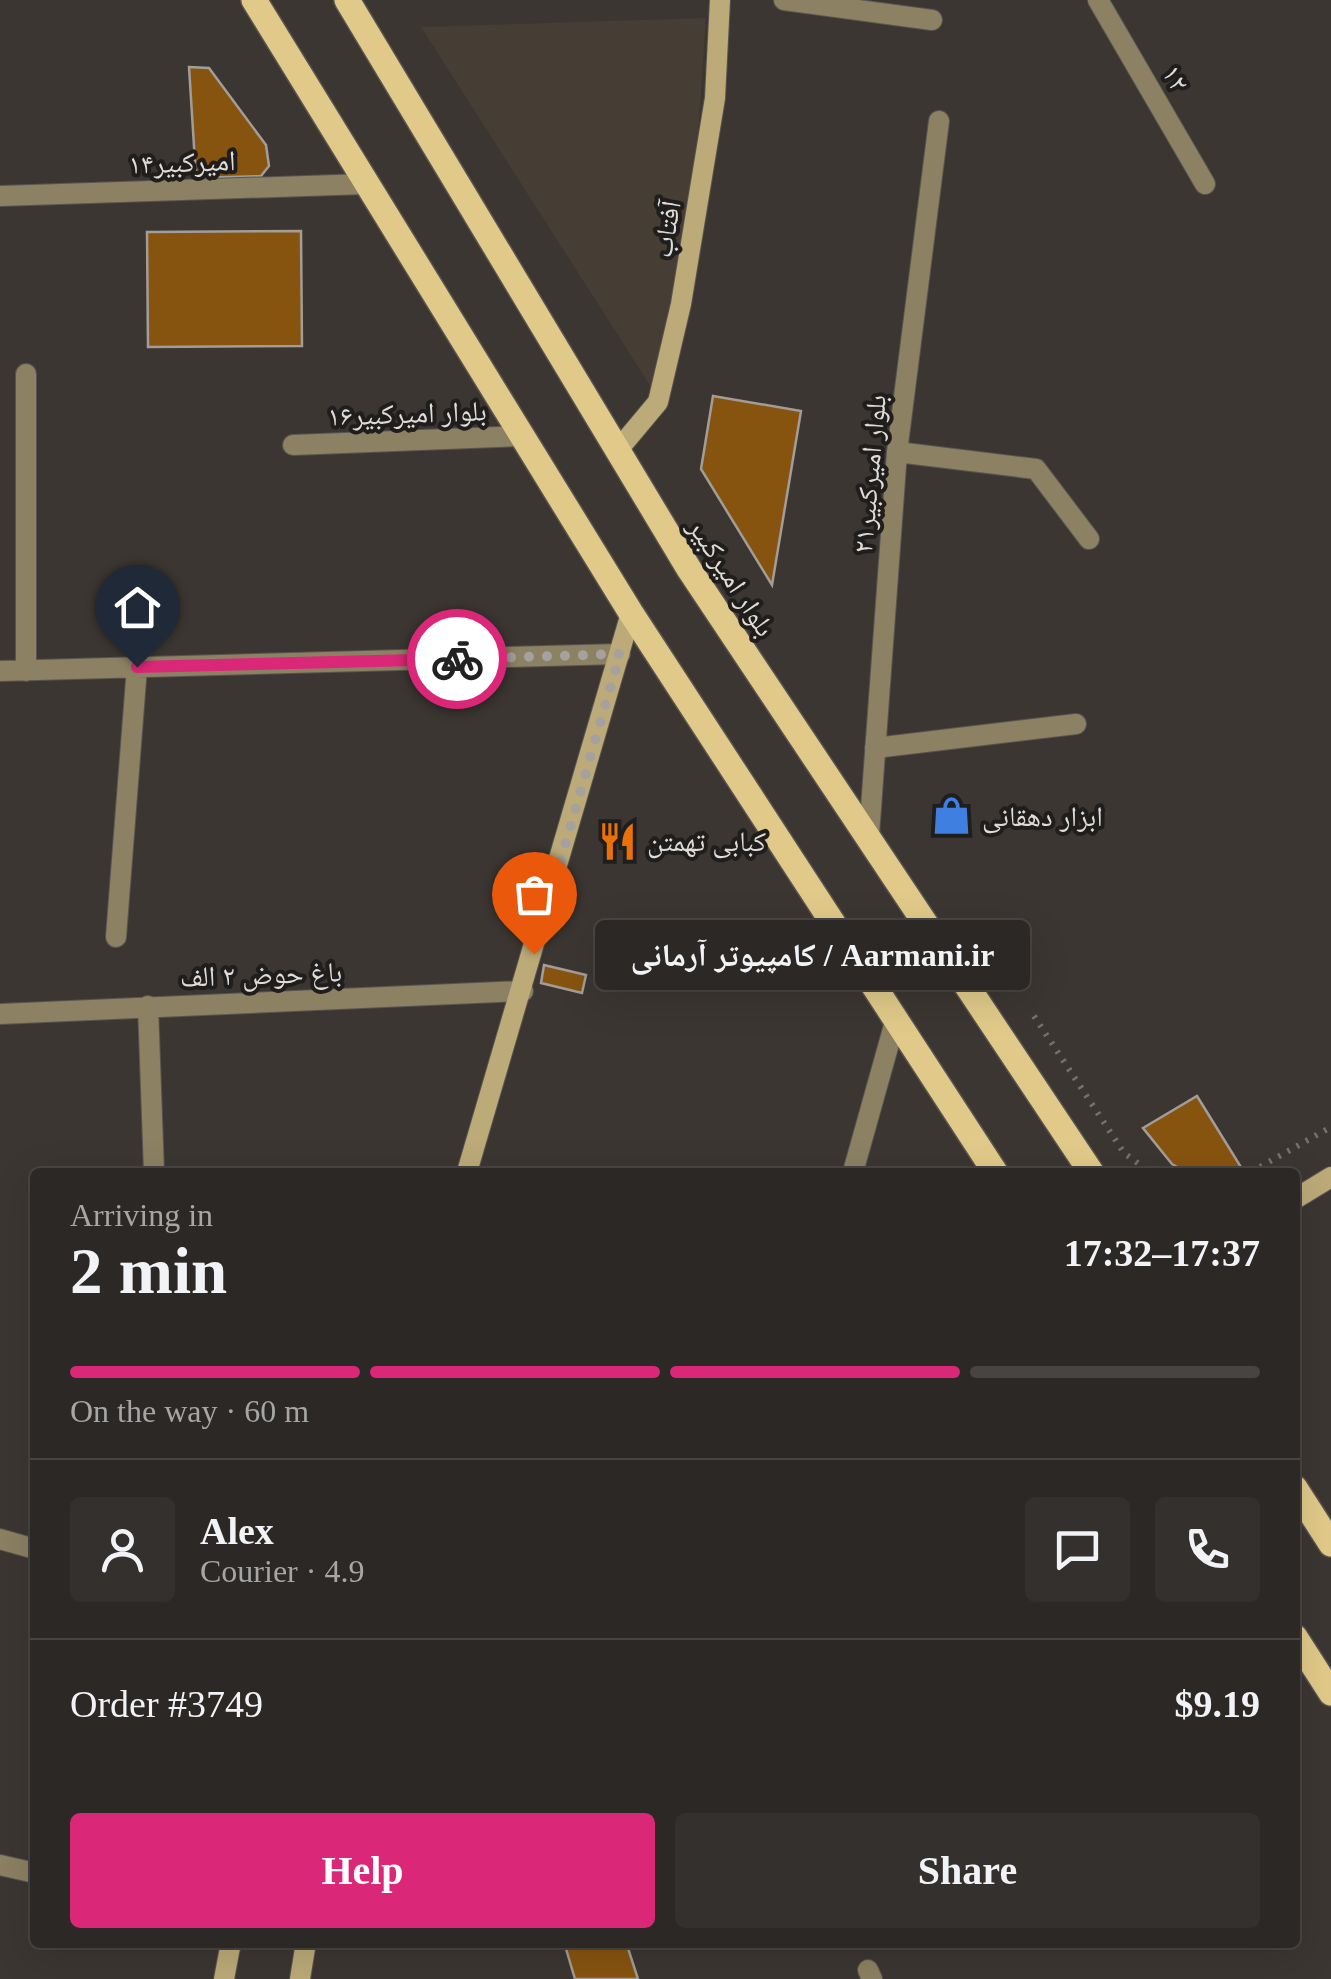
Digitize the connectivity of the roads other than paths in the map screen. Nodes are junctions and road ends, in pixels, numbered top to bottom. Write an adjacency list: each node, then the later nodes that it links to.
1 (254, 0): 8 (main road)
2 (347, 0): 14 (main road, بلوار امیرکبیر)
3 (720, 0): 14 (main road, آفتاب)
4 (784, 0): 6 (street)
5 (1098, 0): 9 (street, ۱۲)
6 (932, 20)
7 (939, 121): 15 (street, بلوار امیرکبیر۲۱)
8 (366, 184): 10 (street, امیرکبیر۱۴); 12 (main road)
9 (1205, 184)
10 (0, 196)
11 (26, 374): 20 (street)
12 (522, 436): 13 (street, بلوار امیرکبیر۱۶); 17 (main road)
13 (293, 445)
14 (617, 451): 24 (main road, بلوار امیرکبیر)
15 (897, 452): 16 (street); 23 (street, بلوار امیرکبیر۲۱)
16 (1089, 539)
17 (631, 613): 18 (main road); 29 (main road)
18 (620, 654): 19 (street); 26 (main road)
19 (137, 667): 20 (street); 25 (street)
20 (26, 670): 21 (street)
21 (0, 671)
22 (1076, 724): 23 (street)
23 (875, 748): 24 (street, بلوار امیرکبیر۲۱)
24 (869, 835): 34 (main road, بلوار امیرکبیر)
25 (116, 937)
26 (524, 991): 27 (street, باغ حوض ۲ الف); 31 (main road)
27 (148, 1006): 28 (street, باغ حوض ۲ الف); 30 (street)
28 (0, 1014)
29 (895, 1022): 32 (street); 33 (main road)
30 (154, 1168)
31 (468, 1168)
32 (854, 1168)
33 (992, 1168)
34 (1088, 1168)
35 (1331, 1178): 36 (main road)
36 (1300, 1195)
37 (1300, 1496): 39 (main road)
38 (0, 1539): 40 (street)
39 (1331, 1544)
40 (30, 1548)
41 (1300, 1645): 42 (main road)
42 (1331, 1693)
43 (0, 1865): 44 (street)
44 (30, 1871)
45 (230, 1948): 47 (main road)
46 (305, 1948): 48 (main road)
47 (224, 1979)
48 (300, 1979)

